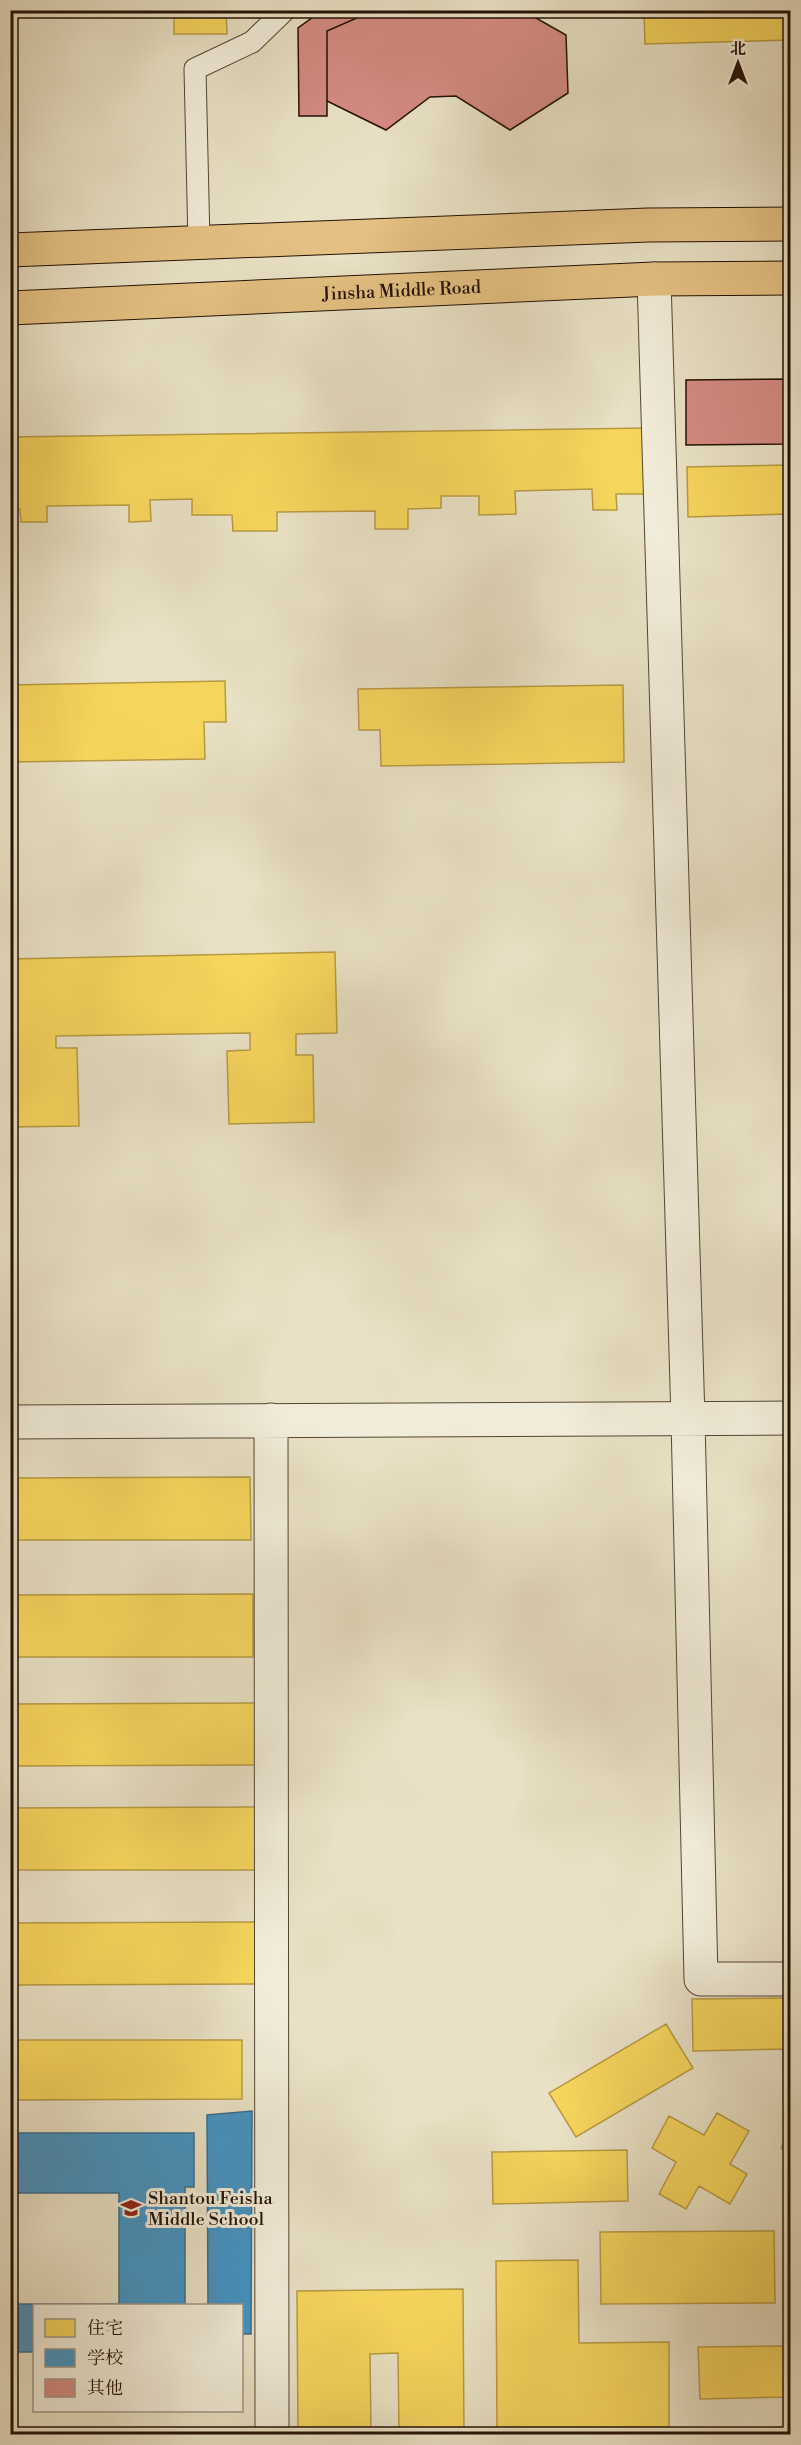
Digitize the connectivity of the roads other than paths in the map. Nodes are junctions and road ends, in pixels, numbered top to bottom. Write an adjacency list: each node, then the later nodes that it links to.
1 (285, 10): 3 (lane)
2 (790, 224): 3 (main road)
3 (199, 243): 4 (main road)
4 (10, 250)
5 (790, 278): 6 (main road, Jinsha Middle Road)
6 (654, 279): 7 (main road, Jinsha Middle Road); 9 (street)
7 (10, 308)
8 (790, 1418): 9 (street)
9 (688, 1419): 10 (street); 12 (street)
10 (271, 1420): 11 (street); 13 (street)
11 (10, 1422)
12 (790, 1979)
13 (272, 2434)

